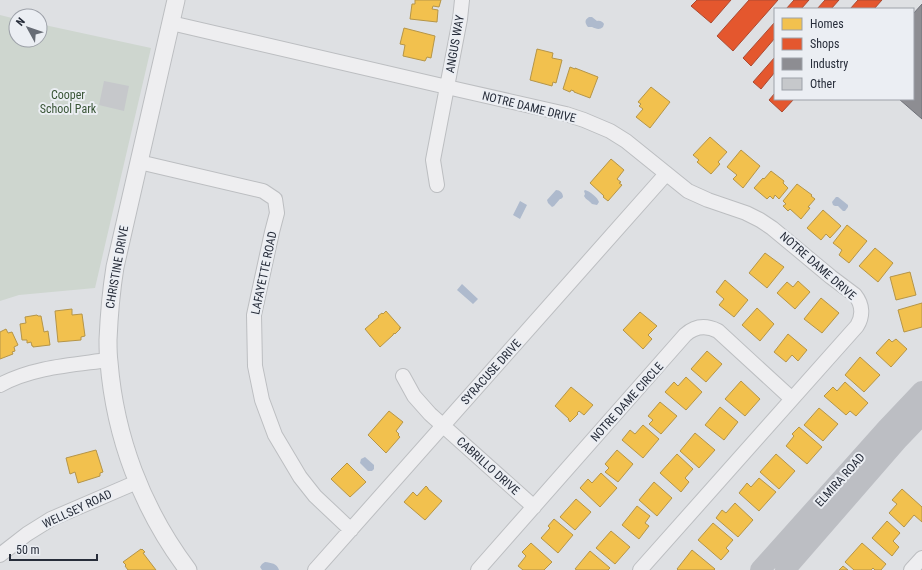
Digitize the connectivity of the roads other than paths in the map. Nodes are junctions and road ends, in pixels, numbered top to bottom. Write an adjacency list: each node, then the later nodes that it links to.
1 (176, 0): 3 (street, CHRISTINE DRIVE)
2 (462, 0): 4 (street, ANGUS WAY)
3 (171, 23): 4 (street, NOTRE DAME DRIVE); 5 (street, CHRISTINE DRIVE)
4 (447, 87): 6 (street, NOTRE DAME DRIVE); 7 (street, ANGUS WAY)
5 (139, 162): 8 (street, CHRISTINE DRIVE); 17 (street, LAFAYETTE ROAD)
6 (666, 174): 12 (street, NOTRE DAME DRIVE); 14 (street, SYRACUSE DRIVE)
7 (437, 185)
8 (108, 360): 10 (street); 15 (street, CHRISTINE DRIVE)
9 (403, 376): 14 (street, CABRILLO DRIVE)
10 (0, 385)
11 (922, 391): 24 (main road, ELMIRA ROAD)
12 (792, 399): 16 (street, NOTRE DAME CIRCLE); 23 (street)
13 (922, 415): 25 (main road, ELMIRA ROAD)
14 (443, 426): 16 (street, CABRILLO DRIVE); 17 (street, SYRACUSE DRIVE)
15 (137, 482): 18 (street, WELLSEY ROAD); 20 (street, CHRISTINE DRIVE)
16 (534, 507): 22 (street, NOTRE DAME CIRCLE)
17 (351, 530): 21 (street, SYRACUSE DRIVE)
18 (0, 555)
19 (922, 558): 26 (street)
20 (188, 570)
21 (316, 570)
22 (478, 570)
23 (640, 570)
24 (760, 570)
25 (785, 570)
26 (911, 570)

